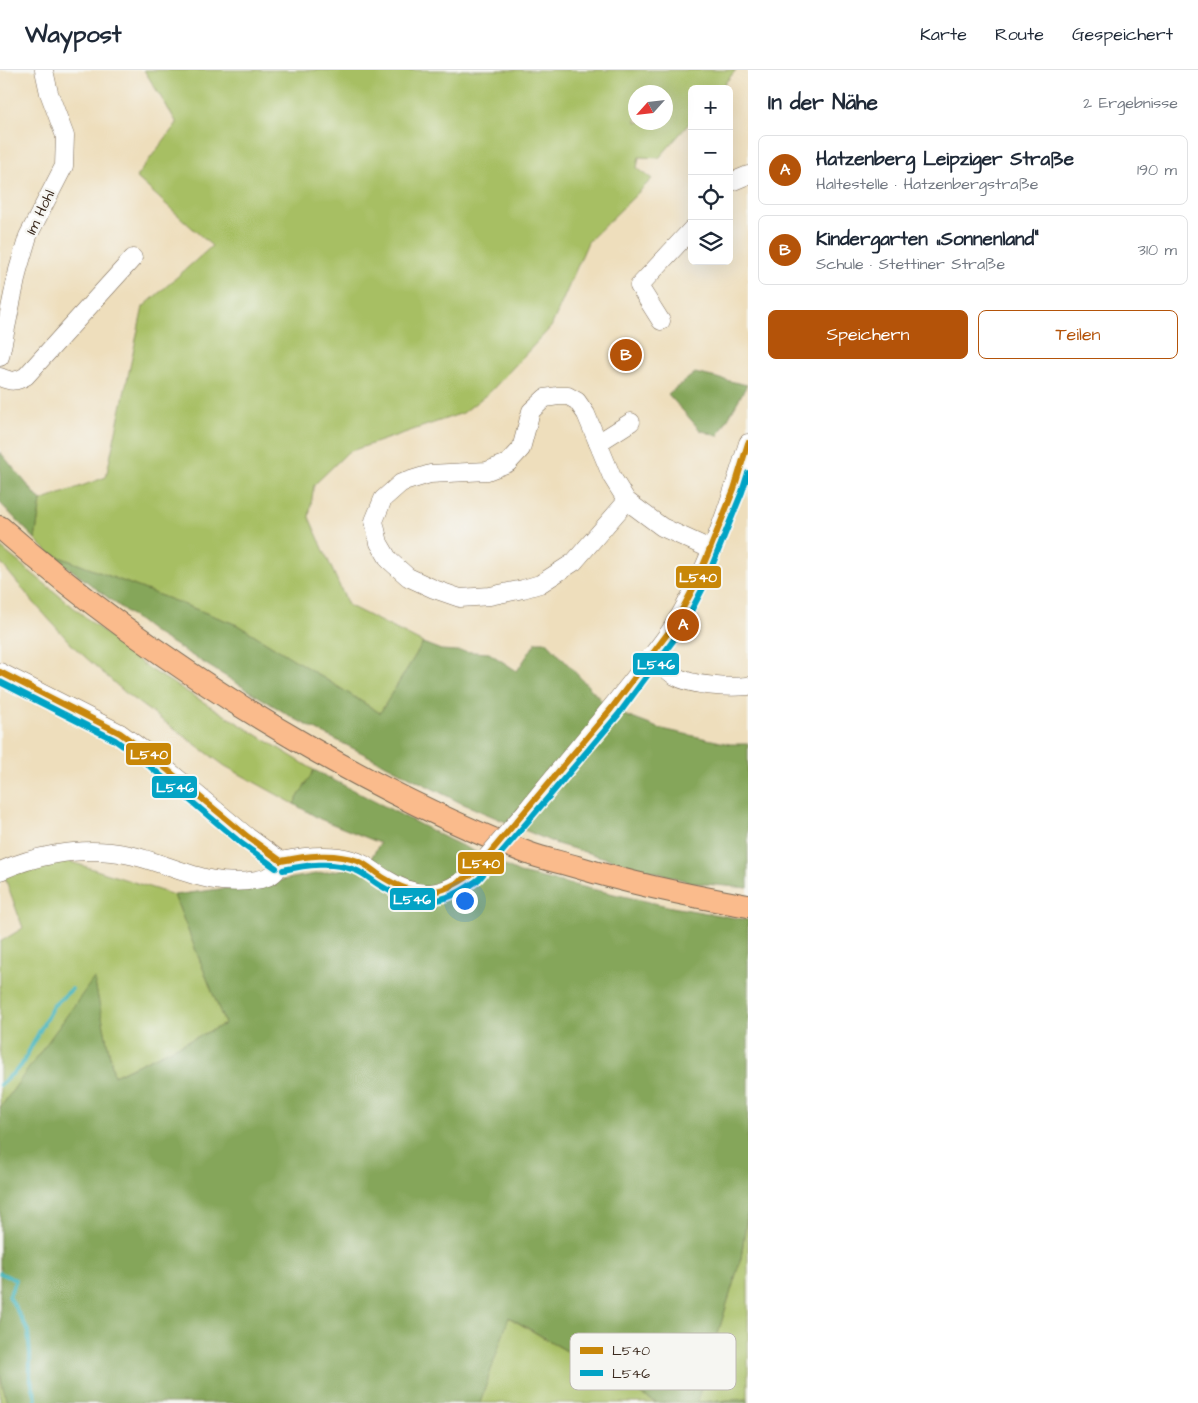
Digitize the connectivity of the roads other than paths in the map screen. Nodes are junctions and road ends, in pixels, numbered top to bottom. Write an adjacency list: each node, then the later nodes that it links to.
1 (44, 70): 7 (street, Im Hohl)
2 (748, 175): 3 (street)
3 (733, 181)
4 (688, 233): 6 (street)
5 (133, 258): 8 (street)
6 (660, 321)
7 (0, 357)
8 (0, 377)
9 (631, 422): 10 (street)
10 (598, 443): 12 (street); 12 (street)
11 (748, 443): 14 (street)
12 (627, 501): 14 (street)
13 (0, 527): 20 (main road)
14 (710, 549): 15 (street)
15 (651, 656): 17 (street); 18 (street, bridge)
16 (0, 672): 18 (street)
17 (748, 686)
18 (281, 861): 19 (street)
19 (0, 871)
20 (748, 906)

